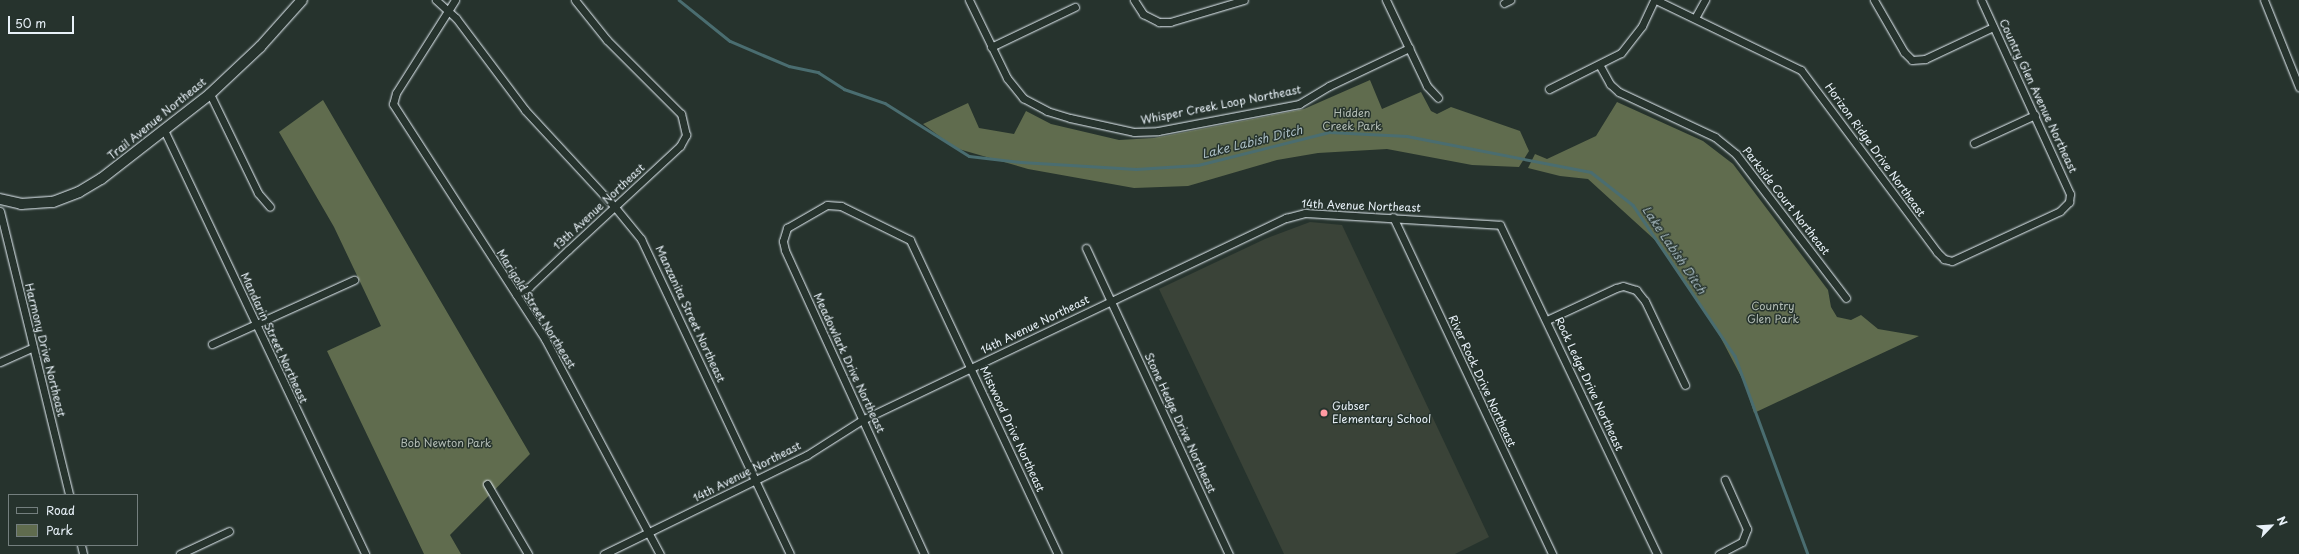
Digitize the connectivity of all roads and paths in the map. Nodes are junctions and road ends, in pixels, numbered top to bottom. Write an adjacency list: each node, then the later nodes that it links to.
1 (302, 0): 23 (street, Trail Avenue Northeast)
2 (436, 0): 15 (street, Manzanita Street Northeast)
3 (456, 0): 15 (street)
4 (575, 0): 31 (street, 13th Avenue Northeast)
5 (969, 0): 18 (street, Whisper Creek Loop Northeast)
6 (1134, 0): 7 (street)
7 (1244, 0)
8 (1386, 0): 19 (street)
9 (1655, 0): 16 (street, Horizon Ridge Drive Northeast); 20 (street)
10 (1705, 0): 16 (street)
11 (1874, 0): 17 (street)
12 (1981, 0): 17 (street, Country Glen Avenue Northeast)
13 (2264, 0): 21 (street)
14 (1075, 7): 18 (street)
15 (449, 10): 31 (street, Manzanita Street Northeast); 38 (street, Marigold Street Northeast)
16 (1695, 18): 29 (street, Horizon Ridge Drive Northeast)
17 (1994, 27): 25 (street, Country Glen Avenue Northeast)
18 (992, 47): 19 (street, Whisper Creek Loop Northeast)
19 (1409, 48): 24 (street)
20 (1600, 66): 22 (street); 39 (street, Parkside Court Northeast)
21 (2299, 87)
22 (1549, 89)
23 (210, 94): 26 (street, Trail Avenue Northeast); 32 (street)
24 (1438, 98)
25 (2035, 115): 27 (street); 29 (street, Country Glen Avenue Northeast)
26 (164, 130): 28 (street, Trail Avenue Northeast); 42 (street, Mandarin Street Northeast)
27 (1974, 143)
28 (0, 199)
29 (2070, 202)
30 (833, 204): 46 (street, Mistwood Drive Northeast); 48 (street, Meadowlark Drive Northeast)
31 (614, 206): 38 (street, 13th Avenue Northeast); 49 (street, Manzanita Street Northeast)
32 (270, 207)
33 (0, 210): 44 (street, Harmony Drive Northeast)
34 (1393, 217): 35 (street, 14th Avenue Northeast); 40 (street, 14th Avenue Northeast); 64 (street, River Rock Drive Northeast)
35 (1500, 225): 41 (street, Rock Ledge Drive Northeast)
36 (1086, 248): 40 (street, Stone Hedge Drive Northeast)
37 (354, 280): 42 (street)
38 (516, 294): 54 (street, Marigold Street Northeast)
39 (1846, 298)
40 (1110, 300): 46 (street, 14th Avenue Northeast); 63 (street, Stone Hedge Drive Northeast)
41 (1547, 320): 47 (street); 65 (street, Rock Ledge Drive Northeast)
42 (256, 324): 43 (street); 56 (street, Mandarin Street Northeast)
43 (212, 344)
44 (33, 347): 45 (street); 52 (street, Harmony Drive Northeast)
45 (0, 362)
46 (971, 368): 48 (street, 14th Avenue Northeast); 62 (street, Mistwood Drive Northeast)
47 (1685, 385)
48 (862, 420): 49 (street, 14th Avenue Northeast); 61 (street, Meadowlark Drive Northeast)
49 (756, 480): 54 (street, 14th Avenue Northeast); 60 (street, Manzanita Street Northeast)
50 (1725, 480): 66 (street)
51 (487, 484): 57 (street)
52 (69, 494)
53 (228, 531): 55 (street)
54 (649, 533): 58 (street, 14th Avenue Northeast); 59 (street, Marigold Street Northeast)
55 (180, 554)
56 (365, 554)
57 (528, 554)
58 (604, 554)
59 (660, 554)
60 (790, 554)
61 (924, 554)
62 (1058, 554)
63 (1229, 554)
64 (1552, 554)
65 (1657, 554)
66 (1719, 554)

